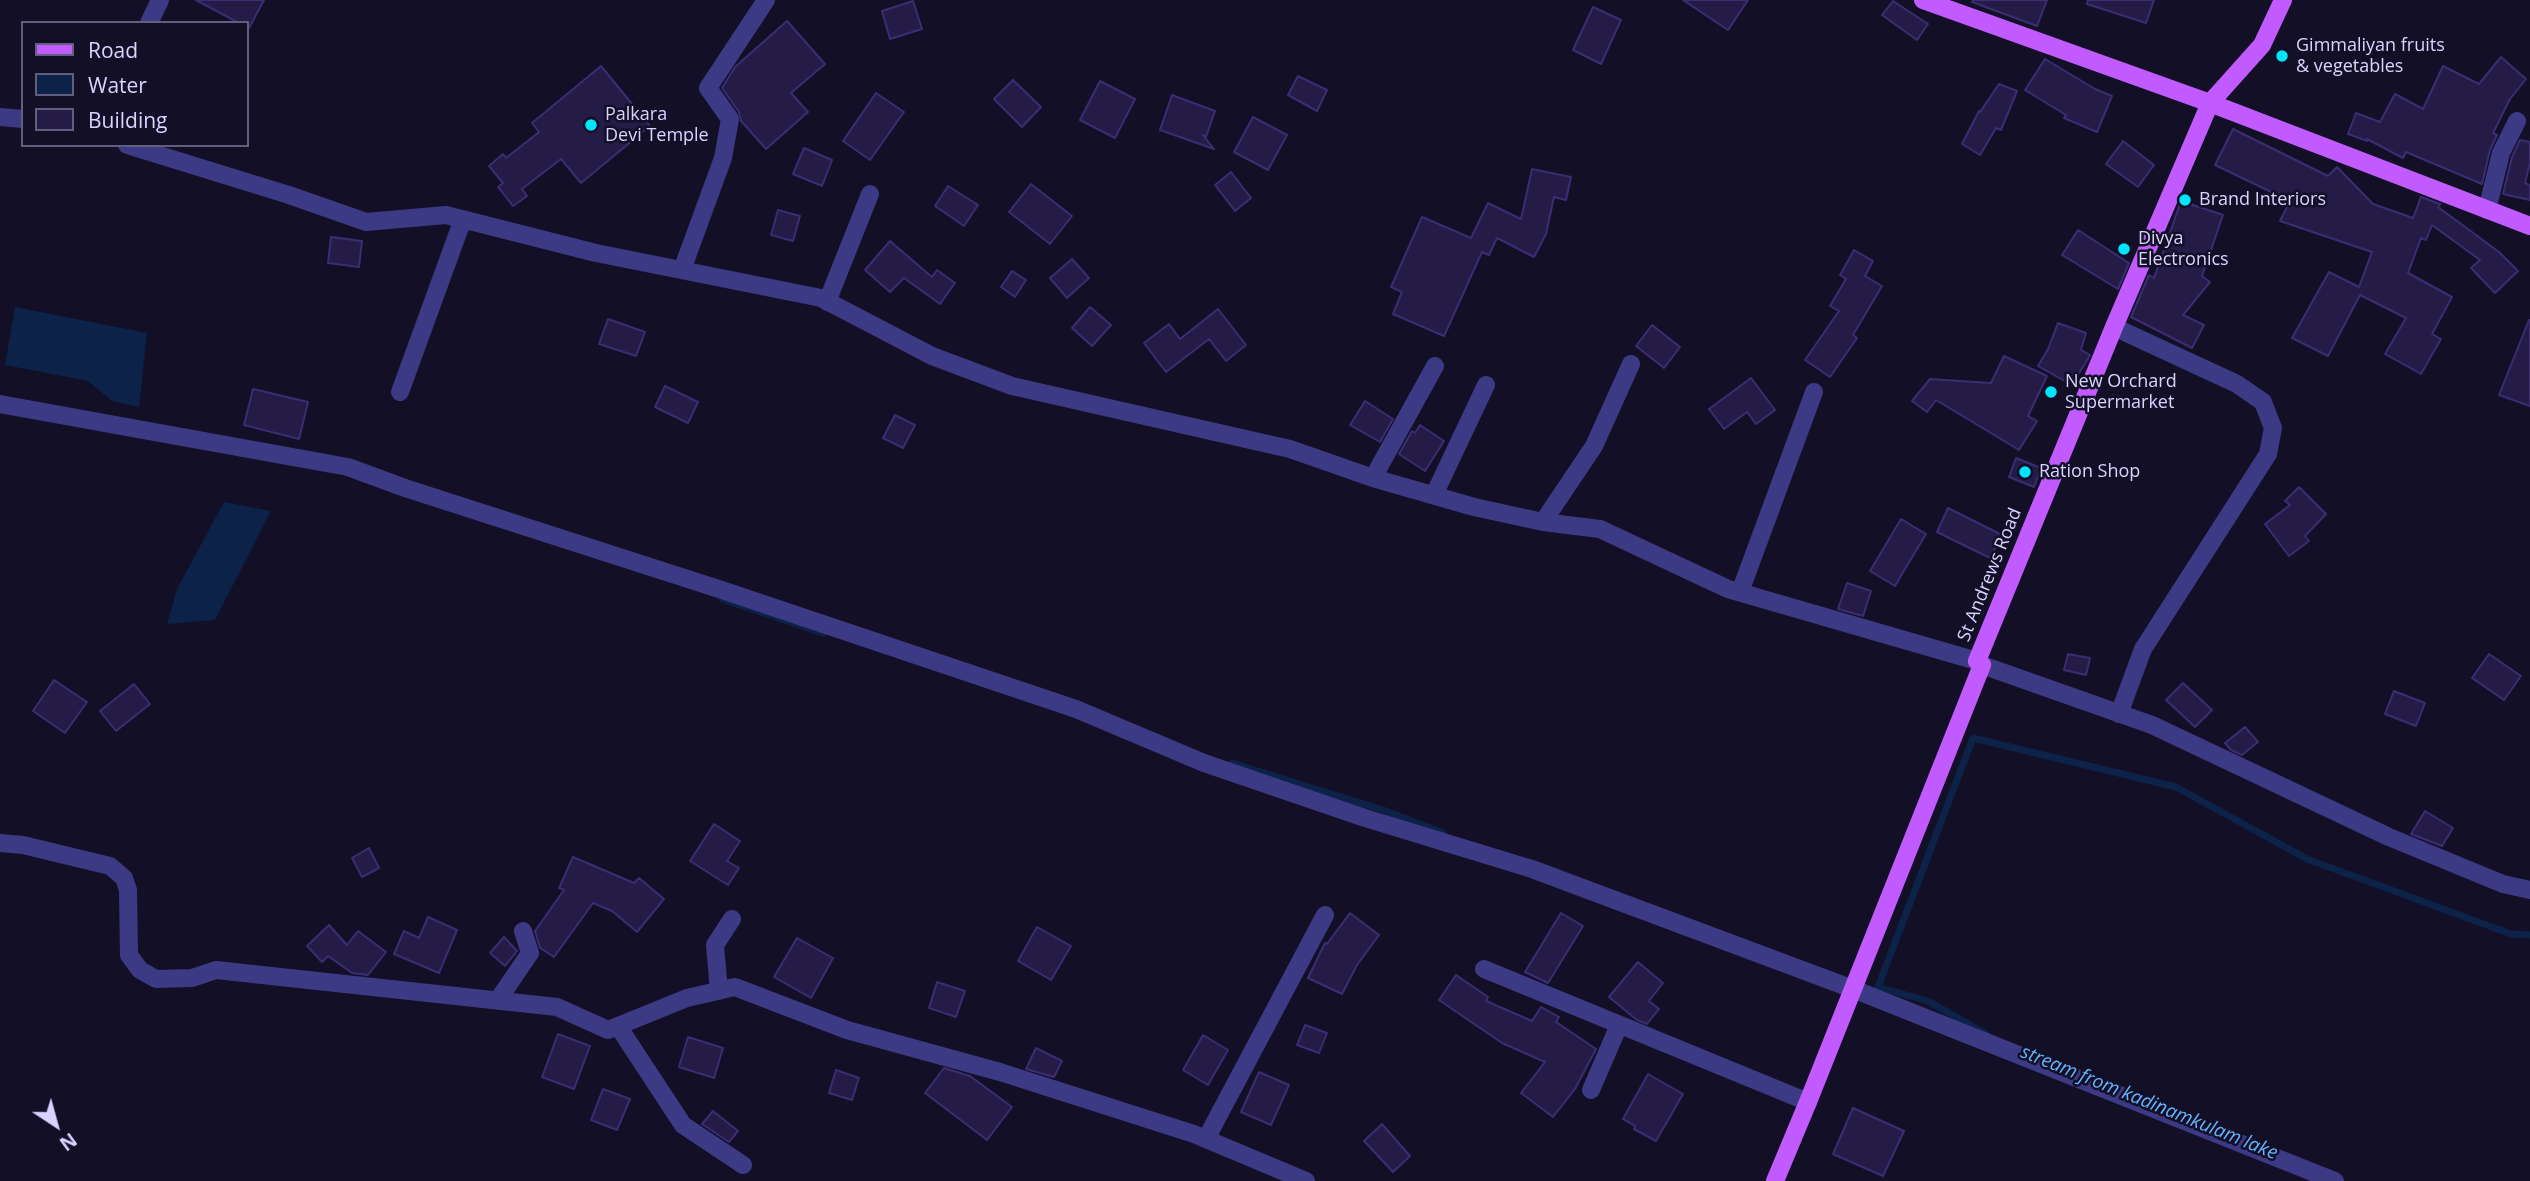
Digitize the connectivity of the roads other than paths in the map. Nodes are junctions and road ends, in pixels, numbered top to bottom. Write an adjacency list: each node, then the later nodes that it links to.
1 (160, 0): 5 (street)
2 (766, 0): 15 (street)
3 (1923, 0): 6 (main road)
4 (2283, 0): 6 (main road, St Andrews Road)
5 (150, 21)
6 (2210, 103): 12 (main road); 17 (main road, St Andrews Road)
7 (0, 117): 8 (street)
8 (21, 119)
9 (2516, 121): 12 (street)
10 (134, 147): 13 (street)
11 (870, 194): 16 (street)
12 (2487, 210): 14 (main road)
13 (463, 219): 15 (street); 21 (street)
14 (2530, 226)
15 (682, 270): 16 (street)
16 (827, 302): 24 (street)
17 (2114, 327): 28 (main road, St Andrews Road); 29 (street)
18 (1631, 363): 26 (street)
19 (1436, 366): 24 (street)
20 (1486, 385): 25 (street)
21 (400, 392)
22 (1814, 392): 27 (street)
23 (0, 404): 36 (street)
24 (1373, 478): 25 (street)
25 (1433, 495): 26 (street)
26 (1543, 522): 27 (street)
27 (1740, 592): 28 (street)
28 (1980, 663): 29 (street); 36 (main road, St Andrews Road)
29 (2119, 714): 31 (street)
30 (0, 843): 38 (street)
31 (2530, 890)
32 (1325, 915): 43 (street)
33 (732, 919): 37 (street)
34 (523, 931): 38 (street)
35 (1484, 969): 39 (street)
36 (1853, 989): 42 (main road, St Andrews Road); 47 (street)
37 (719, 991): 40 (street); 43 (street)
38 (498, 1000): 40 (street)
39 (1619, 1025): 41 (street); 42 (street)
40 (618, 1026): 44 (street)
41 (1591, 1090)
42 (1808, 1102): 46 (main road, St Andrews Road)
43 (1206, 1139): 45 (street)
44 (743, 1165)
45 (1306, 1181)
46 (1775, 1181)
47 (2335, 1181)

